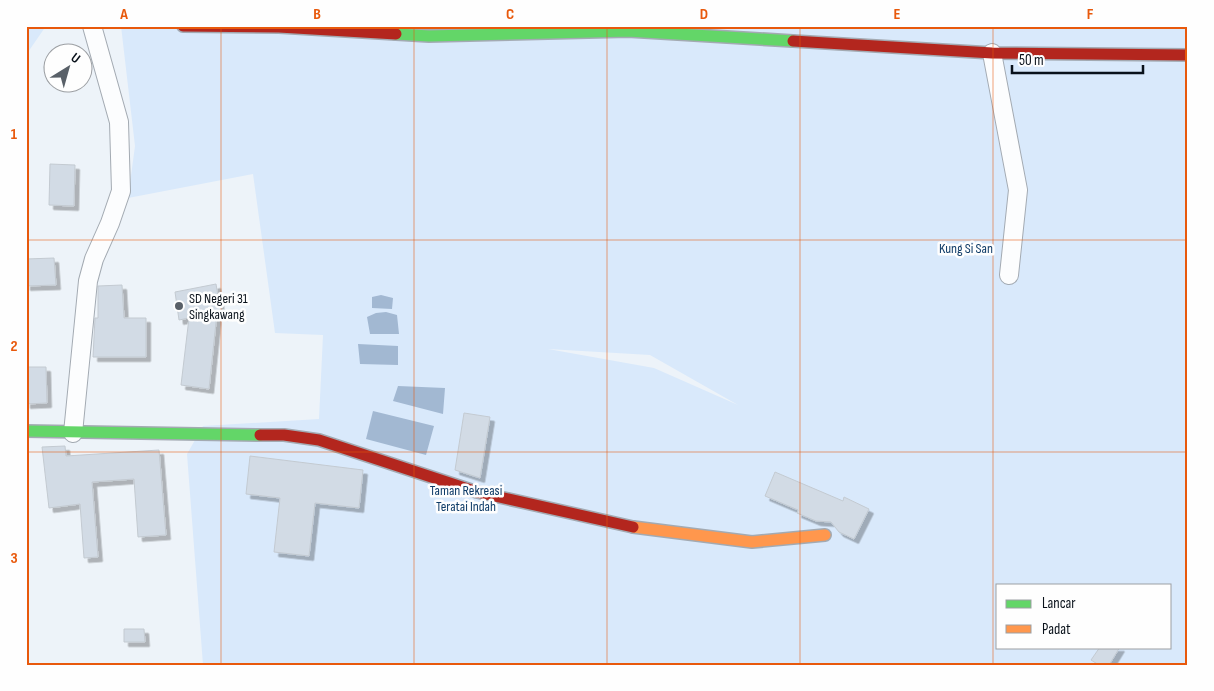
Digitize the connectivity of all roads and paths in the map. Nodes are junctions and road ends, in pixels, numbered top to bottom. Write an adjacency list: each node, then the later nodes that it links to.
1 (92, 26): 8 (street)
2 (183, 26): 3 (street)
3 (279, 27): 4 (street)
4 (992, 53): 5 (street); 6 (street)
5 (1188, 55)
6 (1009, 275)
7 (26, 431): 8 (street)
8 (73, 433): 9 (street)
9 (825, 535)

